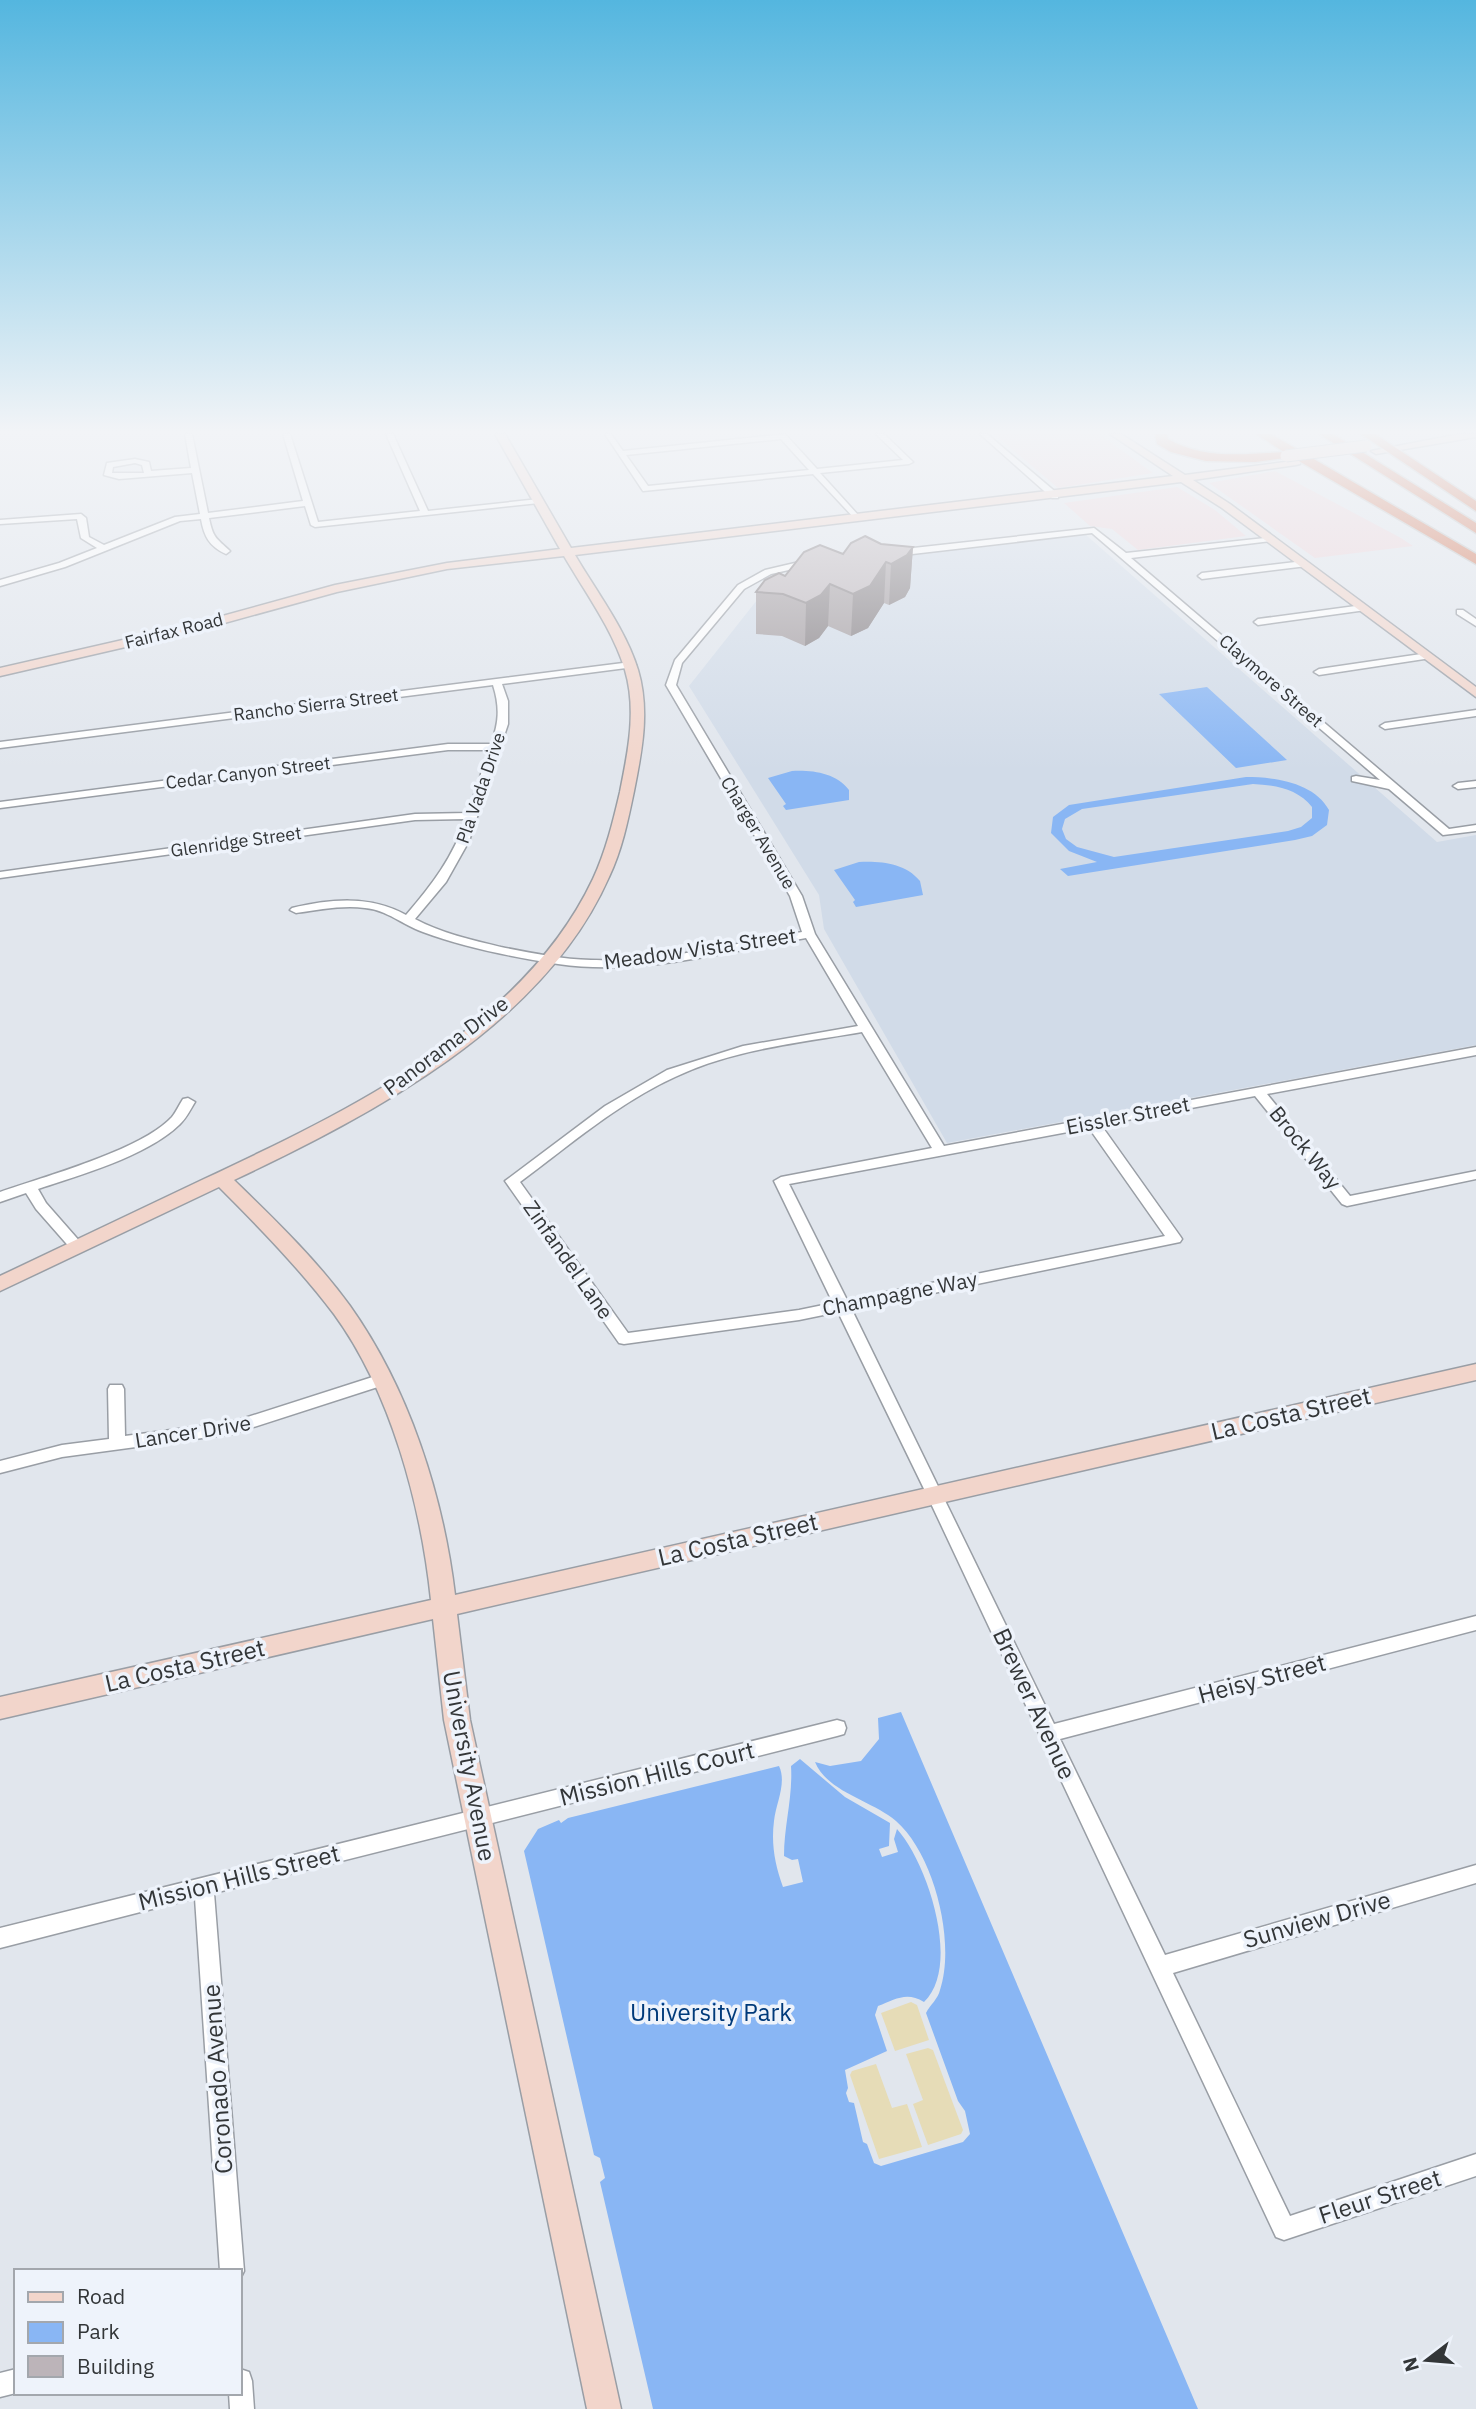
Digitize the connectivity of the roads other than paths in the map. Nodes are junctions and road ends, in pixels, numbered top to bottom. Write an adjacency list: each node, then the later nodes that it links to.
1 (100, 546): 12 (street)
2 (110, 546): 12 (street)
3 (220, 546): 14 (street)
4 (565, 546): 13 (street, Panorama Drive)
5 (599, 546): 13 (street, Fairfax Road)
6 (948, 546): 15 (street, Claymore Street)
7 (1114, 546): 16 (street, Claymore Street)
8 (1207, 546): 16 (street)
9 (1281, 546): 19 (street)
10 (1427, 546): 21 (highway)
11 (1453, 546): 17 (highway)
12 (104, 549): 22 (street)
13 (567, 550): 28 (street, Panorama Drive); 29 (street, Fairfax Road)
14 (226, 551)
15 (881, 554)
16 (1125, 556): 39 (street, Claymore Street)
17 (1476, 560)
18 (821, 561): 47 (street, Charger Avenue)
19 (1304, 564): 20 (street); 23 (street)
20 (1202, 576)
21 (1476, 576)
22 (0, 583)
23 (1363, 608): 25 (street); 27 (street)
24 (1460, 612): 26 (street)
25 (1258, 622)
26 (1476, 623)
27 (1428, 656): 30 (street); 32 (street)
28 (631, 665): 31 (street, Rancho Sierra Street); 48 (street, Panorama Drive)
29 (0, 672)
30 (1319, 672)
31 (496, 682): 35 (street, Rancho Sierra Street); 36 (street, Pla Vada Drive)
32 (1476, 692)
33 (1476, 713): 34 (street)
34 (1385, 726)
35 (0, 745)
36 (496, 747): 41 (street, Cedar Canyon Street); 42 (street, Pla Vada Drive)
37 (1356, 779): 39 (street)
38 (1476, 784): 40 (street)
39 (1393, 786): 43 (street, Claymore Street)
40 (1458, 786)
41 (0, 805)
42 (473, 816): 44 (street, Glenridge Street); 46 (street, Pla Vada Drive)
43 (1476, 828)
44 (0, 875)
45 (296, 910): 46 (street, Meadow Vista Street)
46 (408, 919): 48 (street, Meadow Vista Street)
47 (809, 934): 48 (street, Meadow Vista Street); 49 (street, Charger Avenue)
48 (548, 959): 56 (street, Panorama Drive)
49 (866, 1028): 54 (street, Charger Avenue); 63 (street, Zinfandel Lane)
50 (1476, 1051): 51 (street, Eissler Street)
51 (1258, 1092): 53 (street, Eissler Street); 55 (street, Brock Way)
52 (187, 1102): 58 (street)
53 (1092, 1123): 54 (street, Eissler Street); 62 (street, Champagne Way)
54 (940, 1152): 57 (street, Eissler Street)
55 (1476, 1175)
56 (222, 1179): 60 (street, Panorama Drive); 65 (street, University Avenue)
57 (781, 1181): 62 (street, Brewer Avenue)
58 (29, 1186): 59 (street); 60 (street)
59 (0, 1197)
60 (77, 1247): 61 (street, Panorama Drive)
61 (0, 1284)
62 (842, 1306): 63 (street, Champagne Way); 69 (street, Brewer Avenue)
63 (624, 1339)
64 (1476, 1372): 69 (street, La Costa Street)
65 (383, 1380): 67 (street, Lancer Drive); 70 (street, University Avenue)
66 (116, 1389): 67 (street)
67 (117, 1443): 68 (street, Lancer Drive)
68 (0, 1467)
69 (935, 1495): 70 (street, La Costa Street); 74 (street, Brewer Avenue)
70 (444, 1607): 72 (street, La Costa Street); 75 (street, University Avenue)
71 (1476, 1623): 74 (street, Heisy Street)
72 (0, 1708)
73 (836, 1728): 75 (street, Mission Hills Court)
74 (1048, 1734): 79 (street, Brewer Avenue)
75 (477, 1818): 77 (street, Mission Hills Street); 83 (street, University Avenue)
76 (1476, 1874): 79 (street, Sunview Drive)
77 (204, 1887): 78 (street, Mission Hills Street); 82 (street, Coronado Avenue)
78 (0, 1938)
79 (1159, 1967): 81 (street, Brewer Avenue)
80 (1476, 2165): 81 (street, Fleur Street)
81 (1284, 2229)
82 (232, 2269)
83 (604, 2409)

